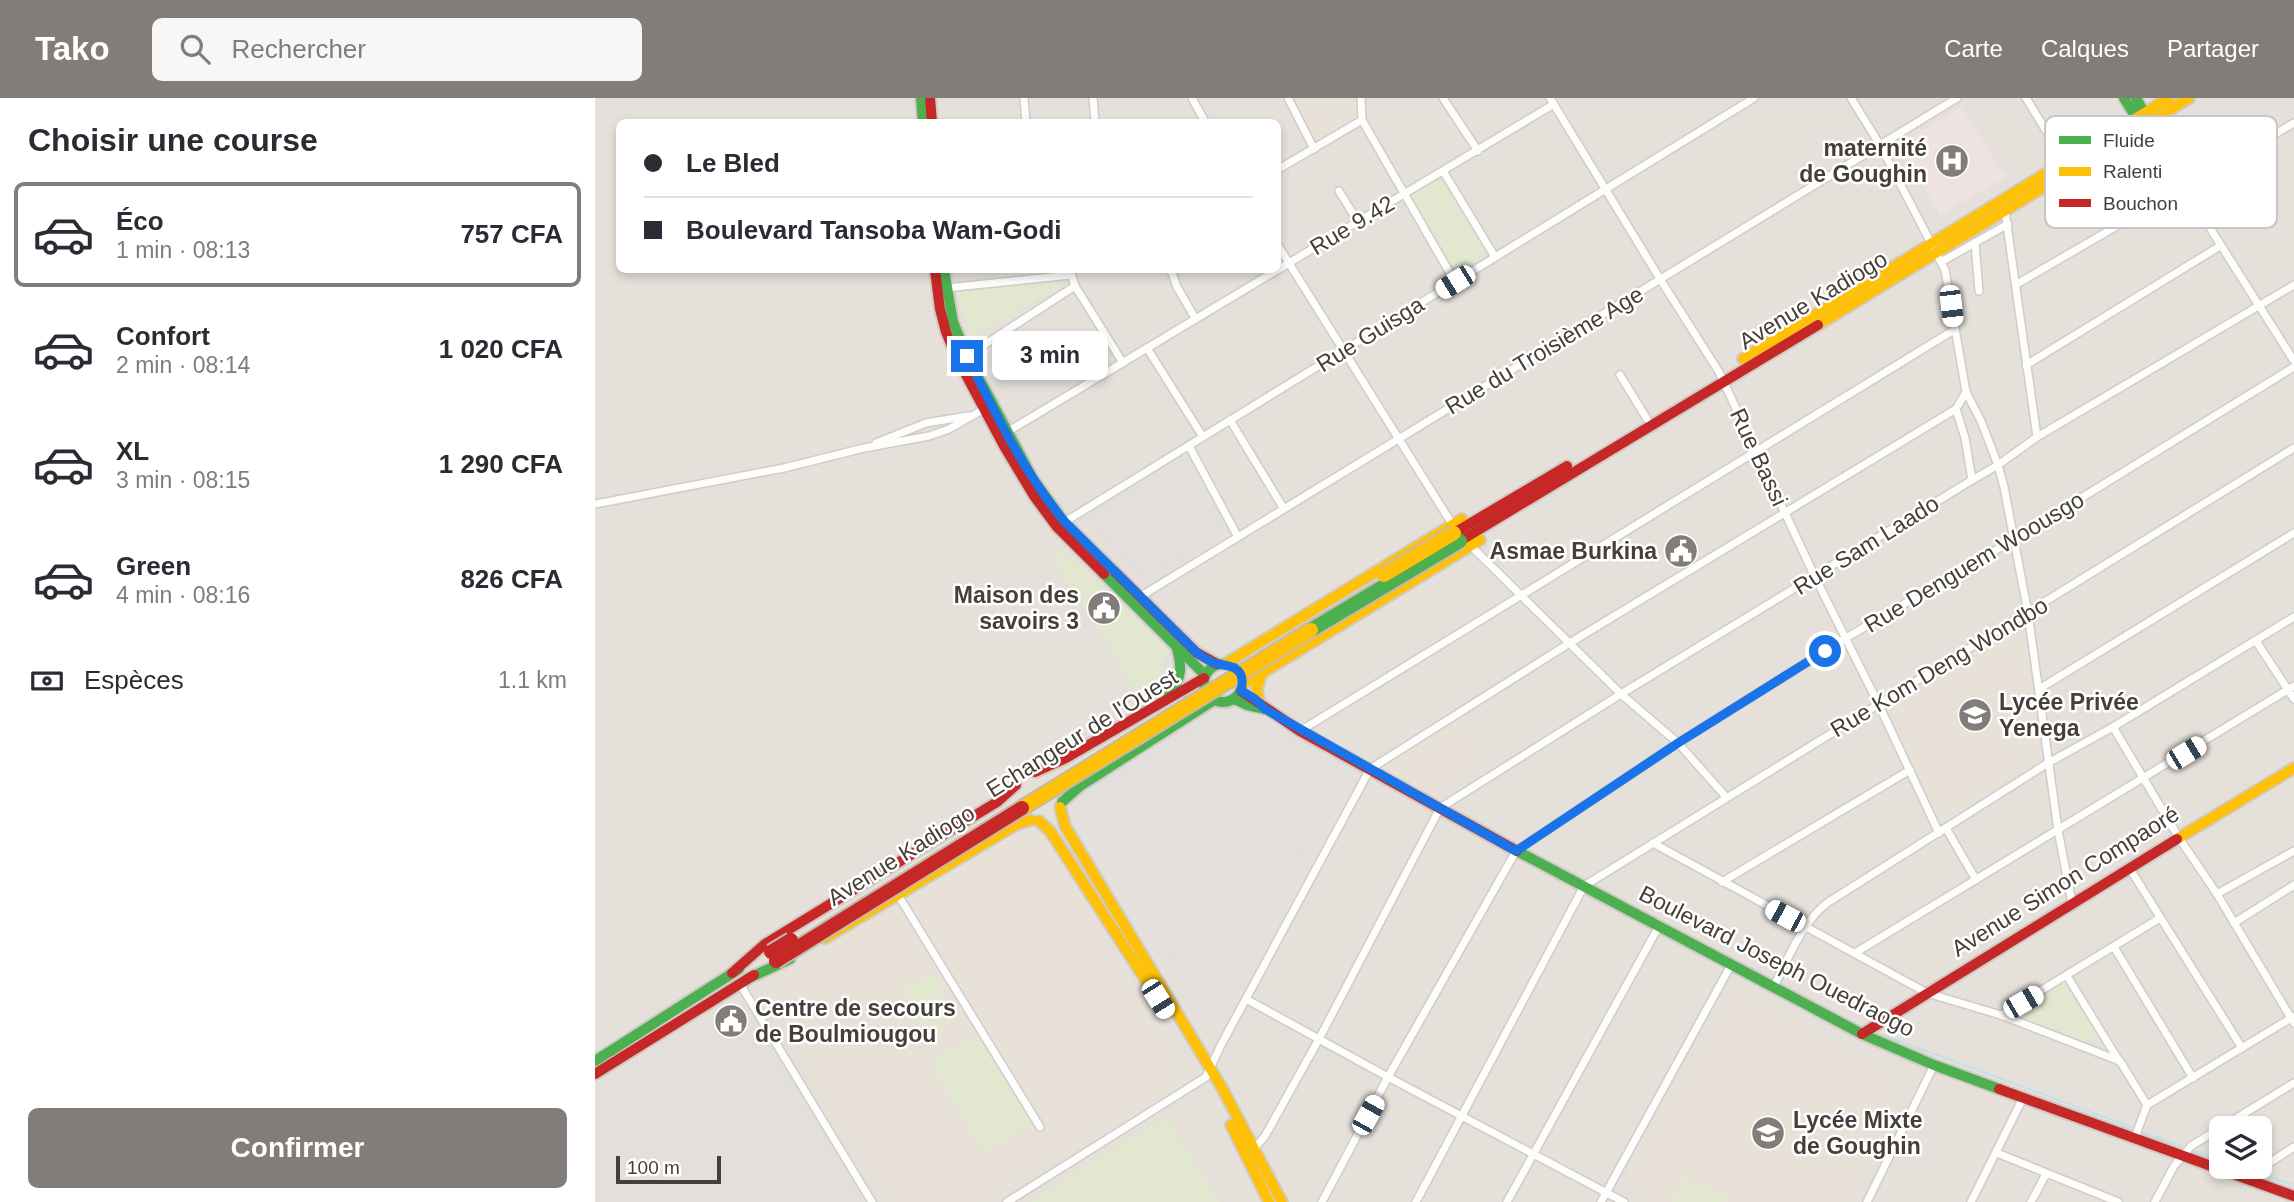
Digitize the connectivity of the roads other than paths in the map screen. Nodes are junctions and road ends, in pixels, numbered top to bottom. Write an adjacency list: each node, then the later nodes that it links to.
1 (921, 98): 22 (main road)
2 (930, 98): 23 (main road)
3 (1024, 98): 24 (street)
4 (1093, 98): 25 (street)
5 (1192, 98): 26 (street)
6 (1288, 98): 32 (street)
7 (1361, 98): 27 (street)
8 (1443, 98): 33 (street)
9 (1754, 98): 38 (street, Rue Guisga)
10 (1851, 98): 31 (street)
11 (1956, 98): 31 (street, Rue du Troisième Age)
12 (2026, 98): 29 (street)
13 (2124, 98): 18 (main road)
14 (2136, 98): 19 (main road)
15 (2169, 98): 20 (main road, Avenue Kadiogo)
16 (2189, 98): 21 (main road, Avenue Kadiogo)
17 (1552, 101): 33 (street, Rue 9.42); 38 (street, Rue Bassi)
18 (2139, 116)
19 (2142, 116)
20 (2152, 116)
21 (2157, 116)
22 (923, 119)
23 (932, 119)
24 (1026, 119)
25 (1095, 119)
26 (1203, 119)
27 (1363, 120): 32 (street); 40 (street)
28 (2294, 122): 30 (street)
29 (2045, 129)
30 (2277, 132)
31 (1880, 145): 48 (street); 58 (street, Rue du Troisième Age)
32 (1314, 149): 34 (street)
33 (1478, 150): 35 (street, Rue 9.42)
34 (1281, 168)
35 (1443, 171): 40 (street, Rue 9.42); 49 (street)
36 (2045, 179): 41 (main road, Avenue Kadiogo)
37 (2045, 187): 41 (main road, Avenue Kadiogo)
38 (1607, 188): 49 (street, Rue Guisga); 58 (street, Rue Bassi)
39 (1339, 191): 42 (street)
40 (1404, 194): 42 (street, Rue 9.42); 59 (street)
41 (2005, 212): 45 (street); 48 (main road, Avenue Kadiogo); 60 (street)
42 (1358, 222): 50 (street, Rue 9.42)
43 (2113, 228): 60 (street)
44 (2209, 228): 46 (street)
45 (1975, 243): 48 (street); 64 (street)
46 (2220, 246): 65 (street); 73 (street)
47 (1281, 250): 50 (street)
48 (1936, 252): 67 (street); 75 (main road, Avenue Kadiogo)
49 (1495, 257): 59 (street, Rue Guisga)
50 (1289, 263): 51 (street, Rue 9.42); 69 (street)
51 (1281, 268)
52 (935, 273): 78 (main road)
53 (944, 273): 63 (main road)
54 (1062, 273): 63 (street)
55 (1070, 273): 62 (street)
56 (1172, 273): 66 (street)
57 (1272, 273): 66 (street, Rue 9.42)
58 (1660, 279): 75 (street, Rue Bassi); 84 (street, Rue du Troisième Age)
59 (1455, 282): 69 (street, Rue Guisga)
60 (2017, 284): 73 (street)
61 (2294, 285): 65 (street, Rue Sam Laado)
62 (1075, 286): 70 (street); 71 (street)
63 (946, 288): 70 (main road)
64 (1979, 291)
65 (2260, 305): 72 (street); 83 (street, Rue Sam Laado)
66 (1195, 318): 68 (street, Rue 9.42)
67 (1954, 330): 76 (street); 88 (street)
68 (1147, 348): 71 (street, Rue 9.42); 82 (street)
69 (1344, 350): 80 (street, Rue Guisga); 84 (street)
70 (967, 356): 81 (main road)
71 (1123, 363): 81 (street, Rue 9.42)
72 (2294, 364): 99 (street, Rue Denguem Woousgo)
73 (2026, 365): 83 (street)
74 (1620, 375): 79 (street)
75 (1722, 376): 79 (main road, Avenue Kadiogo); 88 (street, Rue Bassi); 94 (main road, Avenue Kadiogo)
76 (1966, 392): 77 (street); 89 (street)
77 (1956, 409): 90 (street); 93 (street)
78 (978, 412): 87 (street); 87 (street); 95 (main road)
79 (1647, 419): 94 (main road, Avenue Kadiogo)
80 (1230, 420): 82 (street, Rue Guisga); 92 (street)
81 (1007, 432): 95 (main road)
82 (1203, 437): 85 (street, Rue Guisga)
83 (2037, 437): 89 (street, Rue Sam Laado)
84 (1399, 439): 92 (street, Rue du Troisième Age); 97 (street)
85 (1189, 446): 95 (street, Rue Guisga); 98 (street)
86 (2294, 448): 103 (street, Rue Kom Deng Wondbo)
87 (864, 449): 91 (street)
88 (1756, 451): 93 (street, Rue Bassi); 101 (street)
89 (1998, 465): 90 (street, Rue Sam Laado); 99 (street)
90 (1972, 480): 100 (street, Rue Sam Laado)
91 (595, 504)
92 (1284, 509): 98 (street, Rue du Troisième Age)
93 (1784, 512): 100 (street, Rue Bassi); 107 (street)
94 (1491, 517): 97 (main road, Avenue Kadiogo); 97 (main road)
95 (1061, 525): 102 (main road)
96 (2294, 533): 113 (street)
97 (1459, 536): 101 (street); 109 (main road); 111 (main road, bridge); 155 (main road, Echangeur de l'Ouest, bridge)
98 (1238, 537): 102 (street, Rue du Troisième Age)
99 (2013, 540): 103 (street); 105 (street, Rue Denguem Woousgo)
100 (1815, 577): 105 (street, Rue Bassi); 114 (street, Rue Sam Laado)
101 (1520, 596): 107 (street); 121 (street)
102 (1136, 600): 108 (main road); 111 (main road)
103 (2028, 612): 113 (street); 118 (street, Rue Kom Deng Wondbo)
104 (2294, 617): 106 (street)
105 (1846, 638): 118 (street, Rue Bassi); 122 (street, Rue Denguem Woousgo)
106 (2256, 641): 112 (street); 120 (street)
107 (1568, 644): 114 (street); 125 (street)
108 (1176, 645): 110 (main road); 117 (main road)
109 (1262, 673): 111 (main road); 119 (main road)
110 (1205, 677): 111 (main road); 116 (main road); 117 (main road)
111 (1232, 680): 116 (main road); 119 (main road, Boulevard Joseph Ouedraogo); 155 (main road, Avenue Kadiogo, bridge)
112 (2291, 688): 115 (street); 128 (street)
113 (2039, 689): 123 (street)
114 (1621, 695): 122 (street); 132 (street, Rue Sam Laado)
115 (2294, 699)
116 (1214, 700): 131 (main road)
117 (1163, 702): 127 (main road)
118 (1878, 703): 126 (street, Rue Bassi); 130 (street, Rue Kom Deng Wondbo)
119 (1262, 706): 121 (main road, Boulevard Joseph Ouedraogo)
120 (2113, 727): 123 (street); 128 (street)
121 (1300, 731): 125 (main road, Boulevard Joseph Ouedraogo)
122 (1678, 743): 130 (street); 140 (street, Rue Denguem Woousgo)
123 (2049, 763): 134 (street); 135 (street)
124 (2294, 768): 137 (main road, Avenue Simon Compaoré)
125 (1370, 769): 132 (main road, Boulevard Joseph Ouedraogo); 161 (street)
126 (1910, 770): 136 (street, Rue Bassi); 143 (street)
127 (1035, 772): 129 (main road); 131 (main road)
128 (2145, 778): 135 (street); 137 (street)
129 (1016, 785): 133 (main road); 158 (main road)
130 (1726, 797): 138 (street, Rue Kom Deng Wondbo)
131 (1061, 805): 133 (main road); 171 (main road)
132 (1440, 808): 140 (main road, Boulevard Joseph Ouedraogo); 165 (street)
133 (1035, 820): 147 (main road); 171 (main road)
134 (1946, 828): 136 (street); 142 (street)
135 (2058, 830): 142 (street); 148 (street)
136 (1939, 833): 152 (street)
137 (2179, 838): 141 (main road, Avenue Simon Compaoré); 146 (street)
138 (1653, 843): 143 (street); 145 (street, Rue Kom Deng Wondbo)
139 (2294, 850): 146 (street)
140 (1516, 851): 145 (main road, Boulevard Joseph Ouedraogo); 172 (street)
141 (2130, 869): 148 (main road, Avenue Simon Compaoré); 149 (street)
142 (1976, 880): 154 (street)
143 (1722, 882): 152 (street)
144 (2294, 885): 150 (street)
145 (1584, 886): 151 (main road, Boulevard Joseph Ouedraogo); 177 (street)
146 (2217, 894): 150 (street)
147 (898, 895): 158 (main road); 178 (street)
148 (2072, 903): 160 (main road, Avenue Simon Compaoré)
149 (2160, 918): 153 (street); 166 (street)
150 (2234, 923): 163 (street)
151 (1659, 926): 156 (main road, Boulevard Joseph Ouedraogo); 182 (street)
152 (1806, 926): 154 (street); 159 (street)
153 (2114, 947): 157 (street); 173 (street)
154 (1856, 953): 160 (street)
155 (774, 956): 158 (main road)
156 (1731, 965): 159 (main road, Boulevard Joseph Ouedraogo); 189 (street)
157 (2067, 976): 162 (street); 168 (street)
158 (739, 979): 167 (main road); 170 (main road); 192 (street)
159 (1773, 988): 164 (main road, Boulevard Joseph Ouedraogo)
160 (1927, 993): 162 (street); 164 (main road, Avenue Simon Compaoré)
161 (1245, 999): 165 (street); 171 (street)
162 (2001, 1015): 168 (street)
163 (2293, 1019): 166 (street)
164 (1861, 1034): 169 (main road, Boulevard Joseph Ouedraogo)
165 (1319, 1039): 172 (street); 181 (street)
166 (2242, 1048): 173 (street)
167 (595, 1061)
168 (2120, 1062): 176 (street)
169 (1934, 1065): 175 (main road, Boulevard Joseph Ouedraogo); 201 (street)
170 (595, 1073)
171 (1209, 1073): 181 (main road); 193 (street); 194 (main road)
172 (1388, 1077): 177 (street); 196 (street)
173 (2193, 1078): 176 (street)
174 (2294, 1083): 184 (street)
175 (2023, 1098): 179 (main road, Boulevard Joseph Ouedraogo); 183 (street)
176 (2147, 1105): 179 (street)
177 (1463, 1115): 182 (street); 197 (street)
178 (1040, 1128)
179 (2135, 1137): 184 (main road, Boulevard Joseph Ouedraogo)
180 (2294, 1147): 186 (street)
181 (1254, 1149): 195 (main road)
182 (1533, 1153): 189 (street); 198 (street)
183 (1997, 1153): 187 (street); 202 (street)
184 (2182, 1155): 185 (main road, Boulevard Joseph Ouedraogo); 205 (street)
185 (2209, 1163)
186 (2272, 1163)
187 (2046, 1174): 191 (street); 203 (street)
188 (2260, 1179): 190 (main road, Boulevard Joseph Ouedraogo)
189 (1606, 1192): 199 (street); 200 (street)
190 (2294, 1196)
191 (2097, 1198): 204 (street)
192 (872, 1202)
193 (1007, 1202)
194 (1269, 1202)
195 (1282, 1202)
196 (1322, 1202)
197 (1416, 1202)
198 (1507, 1202)
199 (1601, 1202)
200 (1624, 1202)
201 (1867, 1202)
202 (1971, 1202)
203 (2031, 1202)
204 (2118, 1202)
205 (2155, 1202)

